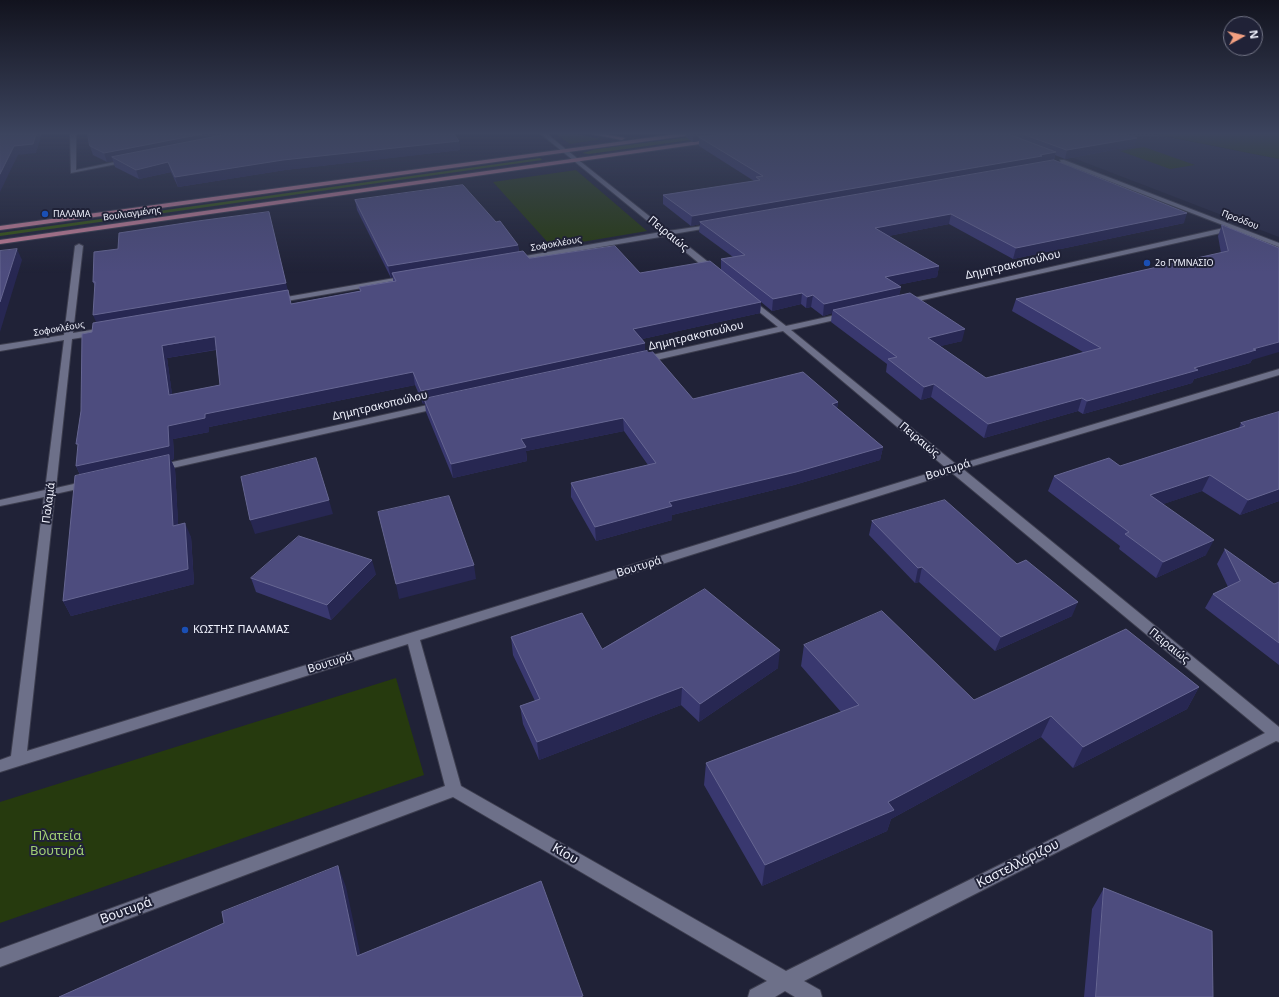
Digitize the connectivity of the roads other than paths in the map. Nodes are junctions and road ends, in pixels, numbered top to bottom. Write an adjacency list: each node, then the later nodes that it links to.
1 (343, 181): 6 (main road, Βουλιαγμένης)
2 (432, 181): 9 (main road, Βουλιαγμένης)
3 (601, 181): 8 (street, Πειραιώς)
4 (1112, 181): 7 (street, Προόδου)
5 (722, 224): 8 (street, Σοφοκλέους)
6 (0, 228)
7 (1234, 228): 10 (street, Προόδου); 17 (street, Δημητρακοπούλου)
8 (667, 234): 12 (street, Σοφοκλέους); 13 (street, Πειραιώς)
9 (0, 242)
10 (1279, 245)
11 (79, 246): 21 (street, Παλαμά)
12 (505, 262)
13 (721, 276)
14 (412, 278): 16 (street)
15 (744, 295): 19 (street, Πειραιώς)
16 (263, 303)
17 (894, 304)
18 (855, 313): 19 (street, Δημητρακοπούλου)
19 (786, 328): 23 (street, Δημητρακοπούλου); 26 (street, Πειραιώς)
20 (107, 330): 21 (street, Σοφοκλέους)
21 (68, 336): 22 (street, Σοφοκλέους); 29 (street, Παλαμά)
22 (0, 348)
23 (631, 363)
24 (1279, 372): 26 (street, Βουτυρά)
25 (453, 402): 27 (street, Δημητρακοπούλου)
26 (953, 469): 31 (street, Βουτυρά); 32 (street, Πειραιώς)
27 (150, 470)
28 (96, 482): 29 (street)
29 (50, 492): 30 (street); 33 (street, Παλαμά)
30 (0, 503)
31 (413, 637): 33 (street, Βουτυρά); 35 (street)
32 (1278, 734): 37 (street, Καστελλόριζου)
33 (18, 760): 34 (street, Βουτυρά)
34 (0, 766)
35 (454, 790): 36 (street, Βουτυρά); 37 (street, Κίου)
36 (0, 958)
37 (785, 981): 38 (street, Καστελλόριζου); 39 (street, Κίου)
38 (757, 997)
39 (813, 997)

